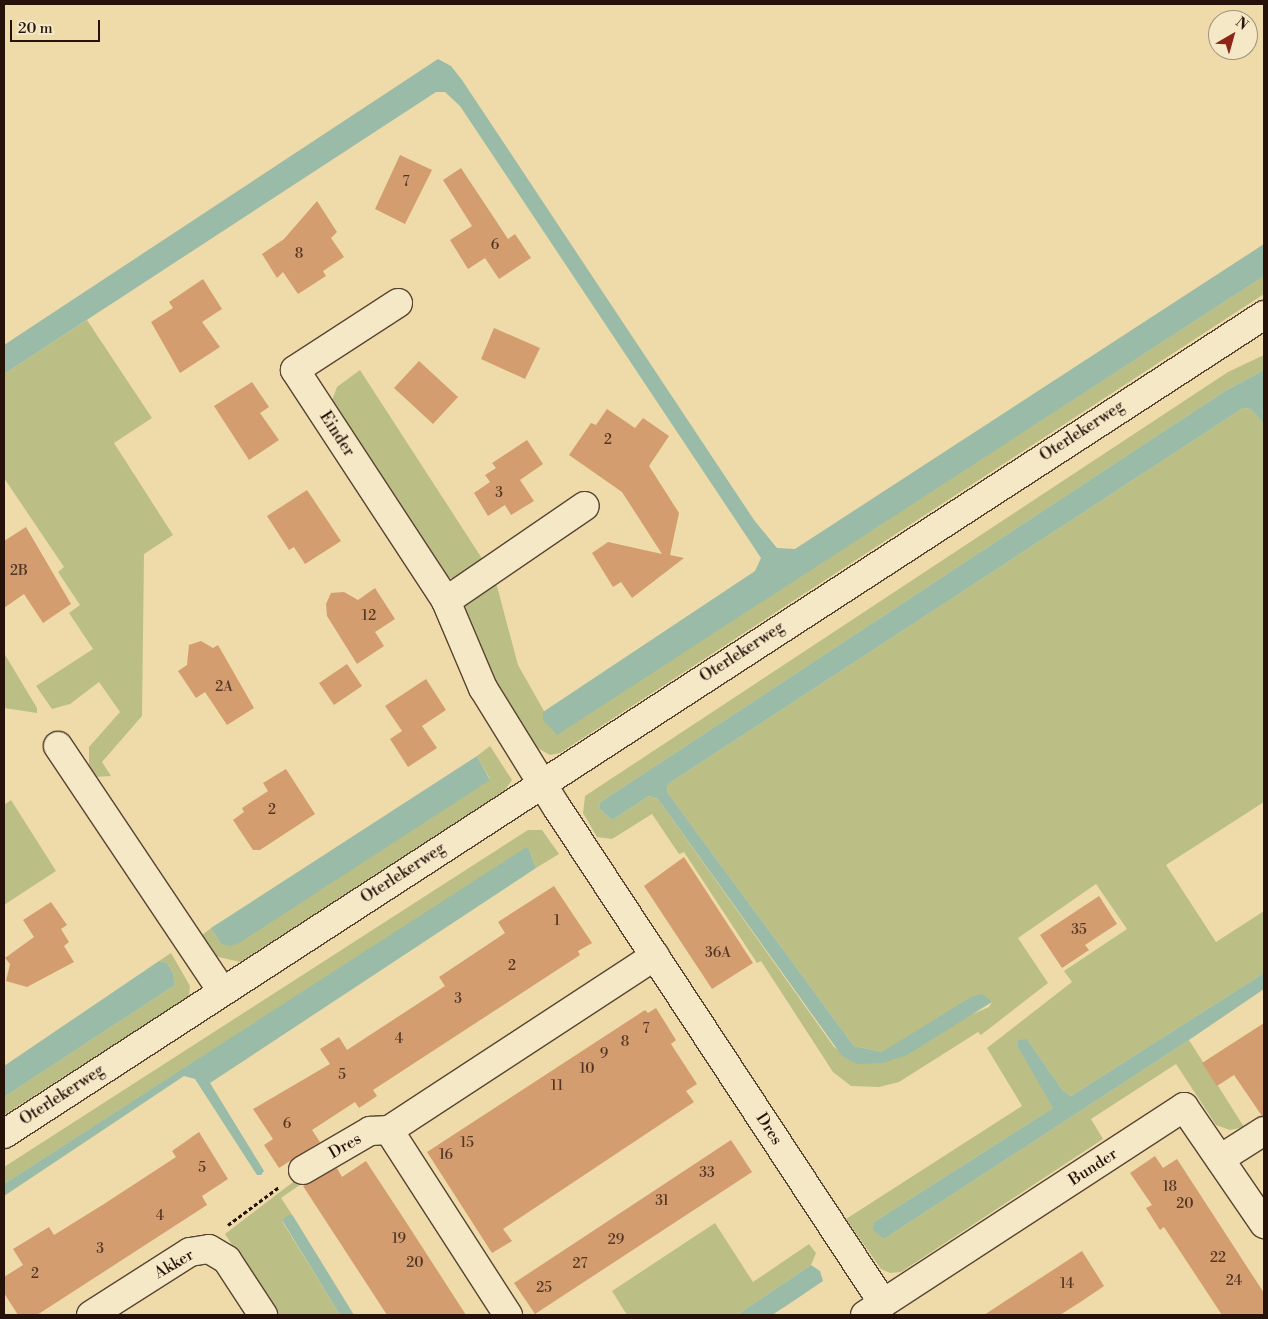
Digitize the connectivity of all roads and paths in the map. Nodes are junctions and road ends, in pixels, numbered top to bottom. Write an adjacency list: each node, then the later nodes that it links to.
1 (398, 303): 4 (street, Einder)
2 (1264, 315): 6 (street, Oterlekerweg)
3 (585, 506): 4 (street)
4 (446, 601): 6 (street, Einder)
5 (58, 746): 8 (street)
6 (542, 782): 7 (street, Dres); 8 (street, Oterlekerweg)
7 (655, 956): 9 (street, Dres); 16 (street, Dres)
8 (222, 991): 11 (street, Oterlekerweg)
9 (389, 1130): 13 (street, Dres); 19 (street)
10 (1264, 1131): 12 (street)
11 (4, 1134)
12 (1220, 1159): 14 (street, Bunder); 16 (street, Bunder)
13 (303, 1170): 15 (path)
14 (1264, 1224)
15 (209, 1250): 17 (street, Akker); 18 (street, Akker)
16 (874, 1309)
17 (91, 1315)
18 (263, 1315)
19 (508, 1315)

